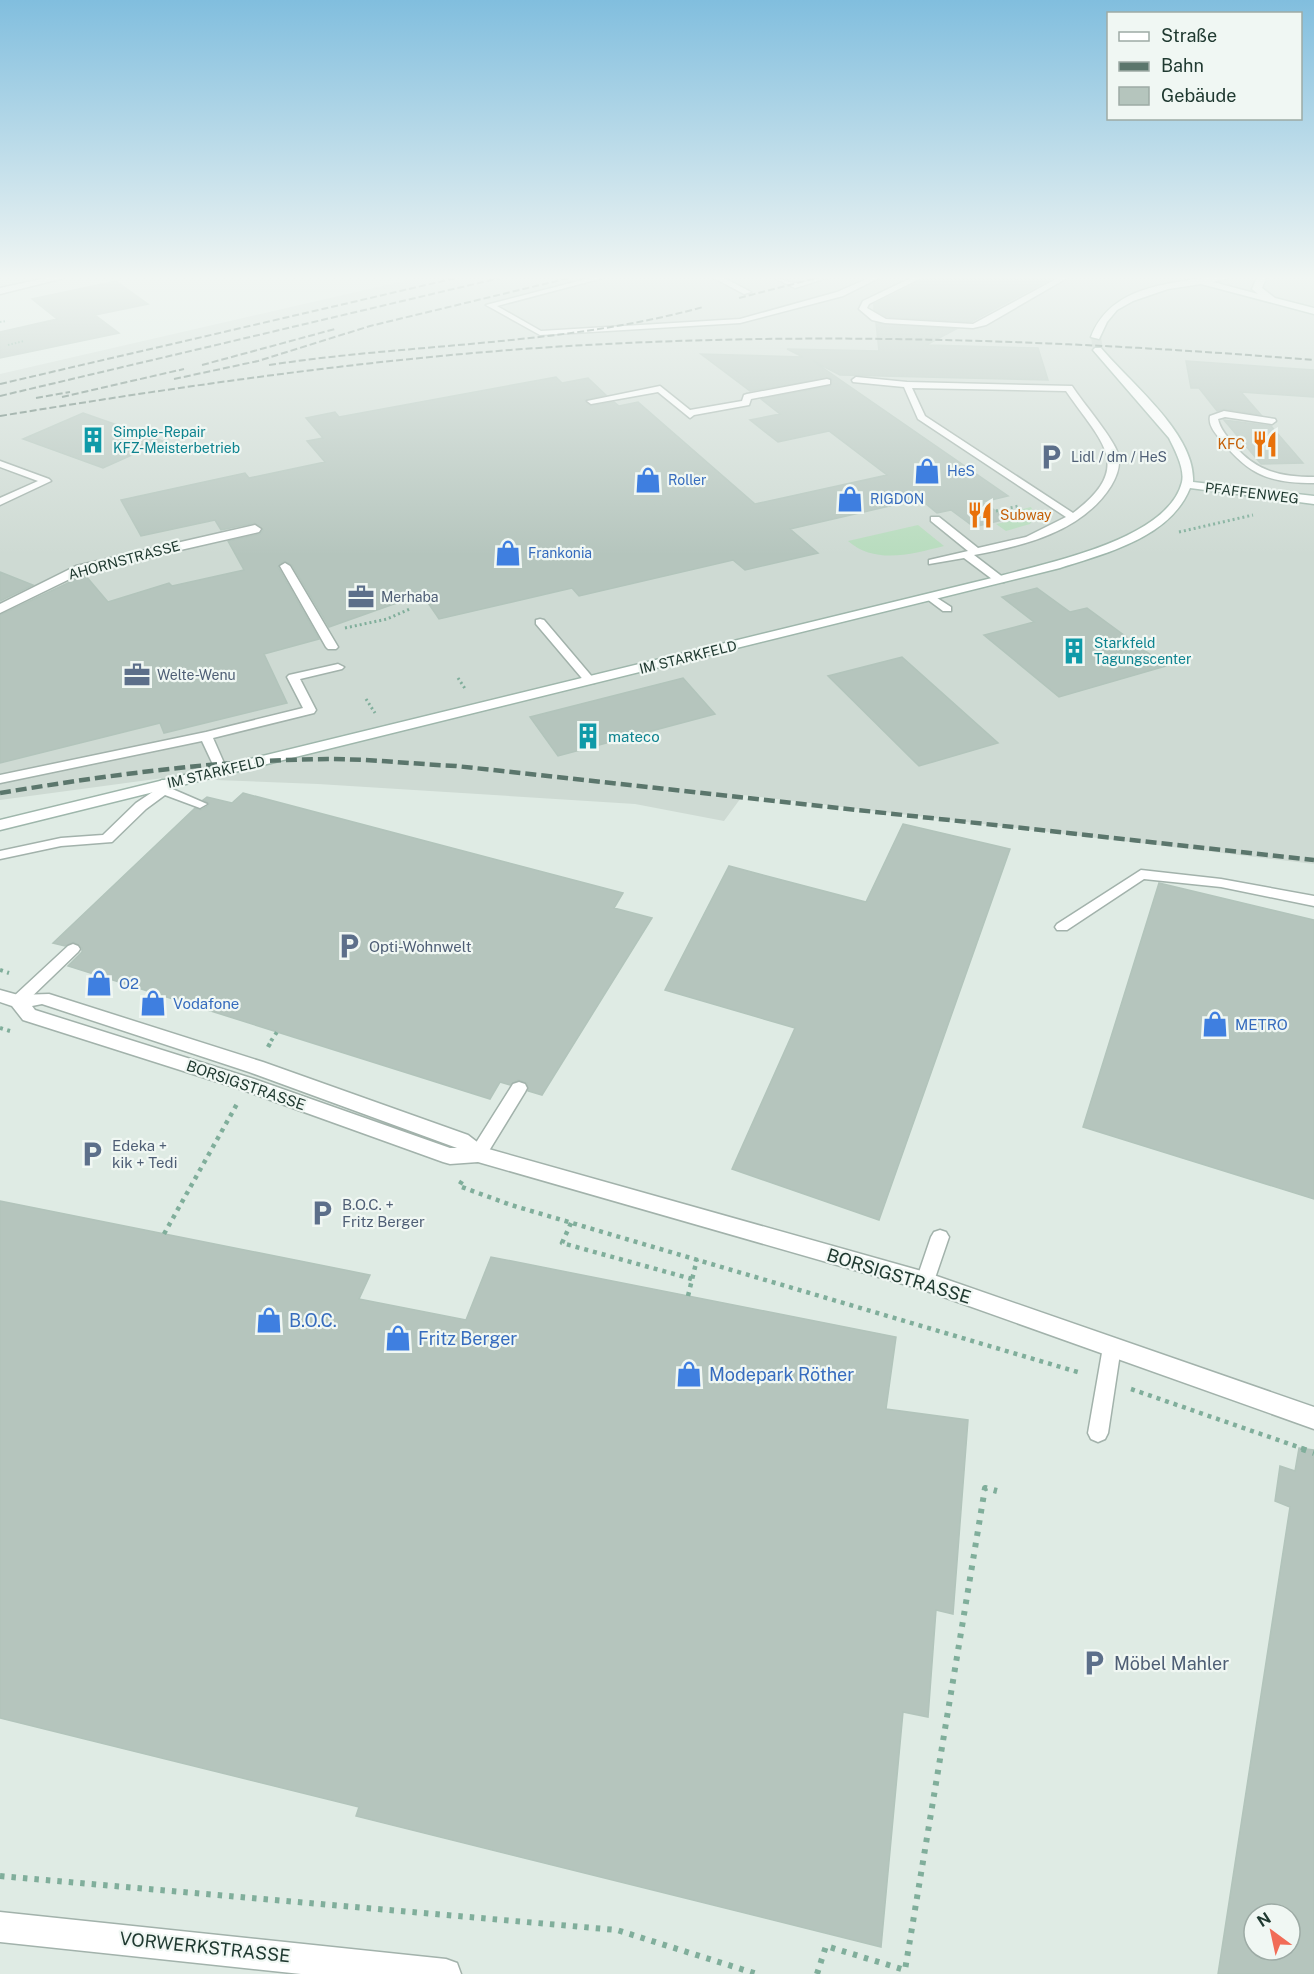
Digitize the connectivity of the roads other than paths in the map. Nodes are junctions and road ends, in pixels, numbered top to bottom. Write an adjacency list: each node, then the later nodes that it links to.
1 (1115, 370): 9 (main road)
2 (856, 380): 4 (lane)
3 (827, 382): 5 (lane)
4 (907, 385): 12 (lane); 12 (lane)
5 (591, 401)
6 (1272, 421): 8 (lane)
7 (0, 464): 11 (lane)
8 (1314, 480)
9 (1190, 485): 10 (main road, PFAFFENWEG); 18 (main road, IM STARKFELD)
10 (1314, 500)
11 (0, 502)
12 (1072, 517): 15 (lane)
13 (935, 519): 15 (lane)
14 (255, 529): 20 (main road, AHORNSTRASSE)
15 (971, 553): 16 (lane); 18 (lane)
16 (933, 562)
17 (285, 566): 23 (lane)
18 (1000, 580): 19 (main road, IM STARKFELD)
19 (931, 597): 21 (lane); 25 (main road, IM STARKFELD)
20 (0, 609)
21 (947, 609)
22 (552, 621): 25 (lane)
23 (333, 647)
24 (338, 667): 26 (lane)
25 (590, 681): 27 (main road, IM STARKFELD)
26 (206, 736): 27 (lane); 28 (lane)
27 (221, 771): 29 (main road, IM STARKFELD)
28 (0, 779)
29 (163, 787): 30 (lane); 31 (main road, IM STARKFELD); 32 (lane)
30 (200, 804)
31 (0, 825)
32 (0, 855)
33 (1314, 901): 34 (lane)
34 (1062, 927)
35 (73, 949): 36 (lane)
36 (9, 999): 38 (main road, BORSIGSTRASSE)
37 (519, 1088): 38 (lane)
38 (478, 1154): 40 (main road, BORSIGSTRASSE)
39 (940, 1237): 40 (lane)
40 (925, 1281): 41 (main road, BORSIGSTRASSE)
41 (1112, 1347): 42 (main road, BORSIGSTRASSE); 43 (lane)
42 (1314, 1419)
43 (1098, 1433)
44 (0, 1927): 45 (main road, VORWERKSTRASSE)
45 (352, 1968): 46 (main road, VORWERKSTRASSE)
46 (446, 1974)

